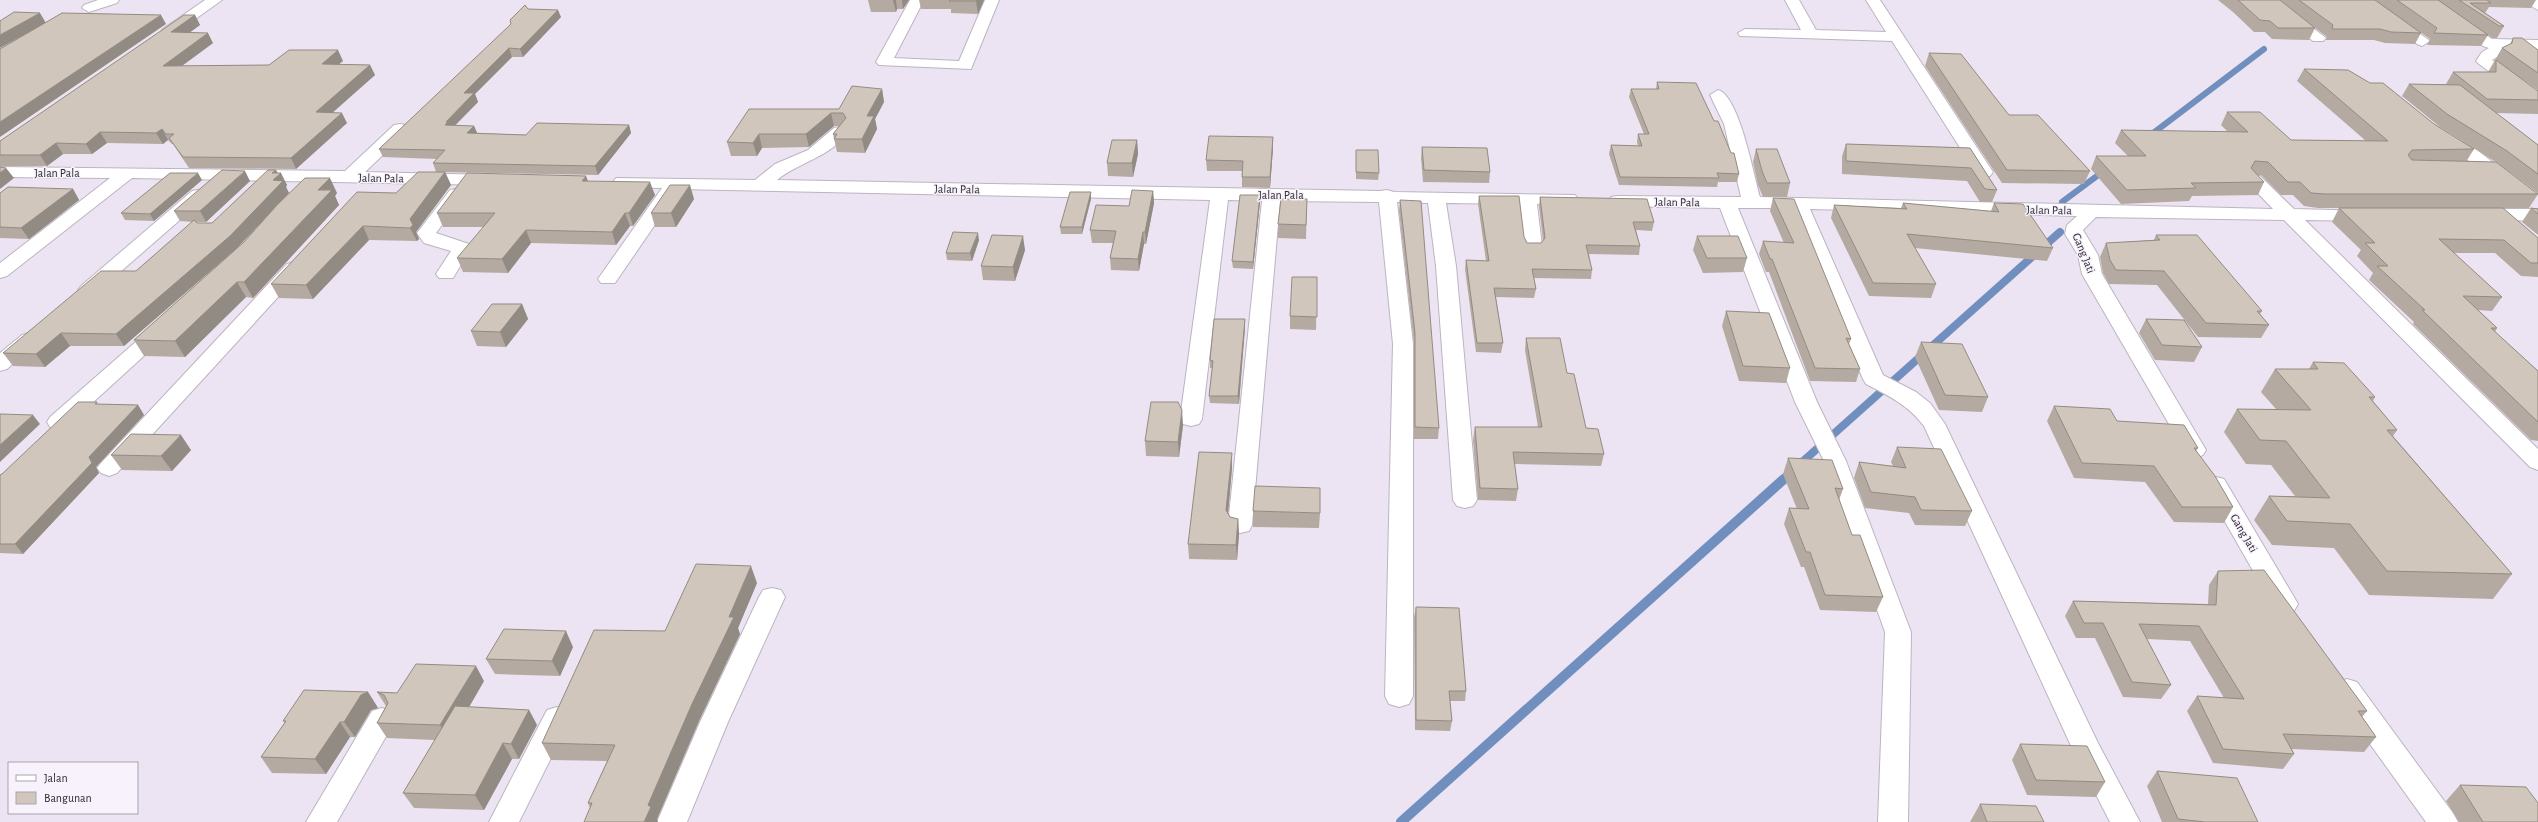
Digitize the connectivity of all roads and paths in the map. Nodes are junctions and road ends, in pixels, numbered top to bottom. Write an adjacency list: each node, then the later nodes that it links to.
1 (112, 0): 12 (street)
2 (215, 0): 18 (street)
3 (917, 0): 4 (street)
4 (992, 0)
5 (1792, 0): 14 (street)
6 (1873, 0): 15 (street)
7 (2268, 0): 16 (street)
8 (2363, 0): 17 (street)
9 (2423, 0): 19 (street)
10 (2528, 0): 11 (street)
11 (2538, 6)
12 (90, 8)
13 (1745, 33): 14 (street)
14 (1810, 35): 15 (street)
15 (1896, 37): 49 (street)
16 (2318, 38)
17 (2422, 41)
18 (152, 43)
19 (2495, 45): 20 (street); 22 (street)
20 (2538, 45)
21 (1718, 95): 53 (street)
22 (2538, 100)
23 (412, 118): 34 (street)
24 (840, 132): 41 (street)
25 (2433, 132): 27 (street)
26 (2463, 169): 27 (street)
27 (2492, 169): 55 (street)
28 (0, 172): 29 (street, Jalan Pala)
29 (36, 173): 30 (street, Jalan Pala); 42 (street)
30 (128, 173): 31 (street, Jalan Pala); 64 (street)
31 (223, 174): 32 (street, Jalan Pala); 67 (street)
32 (270, 175): 33 (street, Jalan Pala); 43 (street)
33 (318, 176): 34 (street, Jalan Pala); 44 (street)
34 (348, 178): 35 (street, Jalan Pala)
35 (377, 178): 36 (street, Jalan Pala); 47 (street)
36 (466, 180): 38 (street, Jalan Pala); 65 (street)
37 (2254, 180): 57 (street)
38 (506, 181)
39 (602, 182): 40 (street, Jalan Pala)
40 (674, 183): 41 (street, Jalan Pala); 66 (street)
41 (759, 186): 45 (street, Jalan Pala)
42 (12, 190)
43 (254, 190)
44 (301, 193)
45 (1220, 195): 46 (street, Jalan Pala); 71 (street)
46 (1272, 195): 48 (street, Jalan Pala); 76 (street)
47 (361, 196)
48 (1387, 196): 50 (street, Jalan Pala); 80 (street)
49 (2000, 197): 54 (street, Jalan Pala); 56 (street, Jalan Pala)
50 (1436, 198): 51 (street, Jalan Pala); 75 (street)
51 (1527, 198): 52 (street, Jalan Pala); 62 (street)
52 (1727, 202): 53 (street, Jalan Pala); 86 (street)
53 (1752, 203): 54 (street, Jalan Pala)
54 (1798, 203): 87 (street)
55 (2532, 203): 60 (street)
56 (2088, 210): 57 (street, Jalan Pala); 78 (street, Gang Jati)
57 (2287, 214): 58 (street, Jalan Pala); 73 (street)
58 (2381, 215)
59 (2460, 215): 60 (street)
60 (2500, 215): 61 (street)
61 (2522, 233)
62 (1533, 246)
63 (308, 254): 74 (street)
64 (0, 272)
65 (446, 274)
66 (608, 279)
67 (72, 303)
68 (177, 315): 72 (street)
69 (42, 328): 70 (street)
70 (0, 364)
71 (1191, 419)
72 (44, 435)
73 (2538, 462)
74 (109, 468)
75 (1465, 500)
76 (1240, 525)
77 (772, 597): 85 (street)
78 (2298, 624)
79 (2336, 675): 88 (street)
80 (1399, 696)
81 (566, 697): 84 (street)
82 (382, 719): 83 (street)
83 (321, 822)
84 (504, 822)
85 (672, 822)
86 (1893, 822)
87 (2125, 822)
88 (2443, 822)

